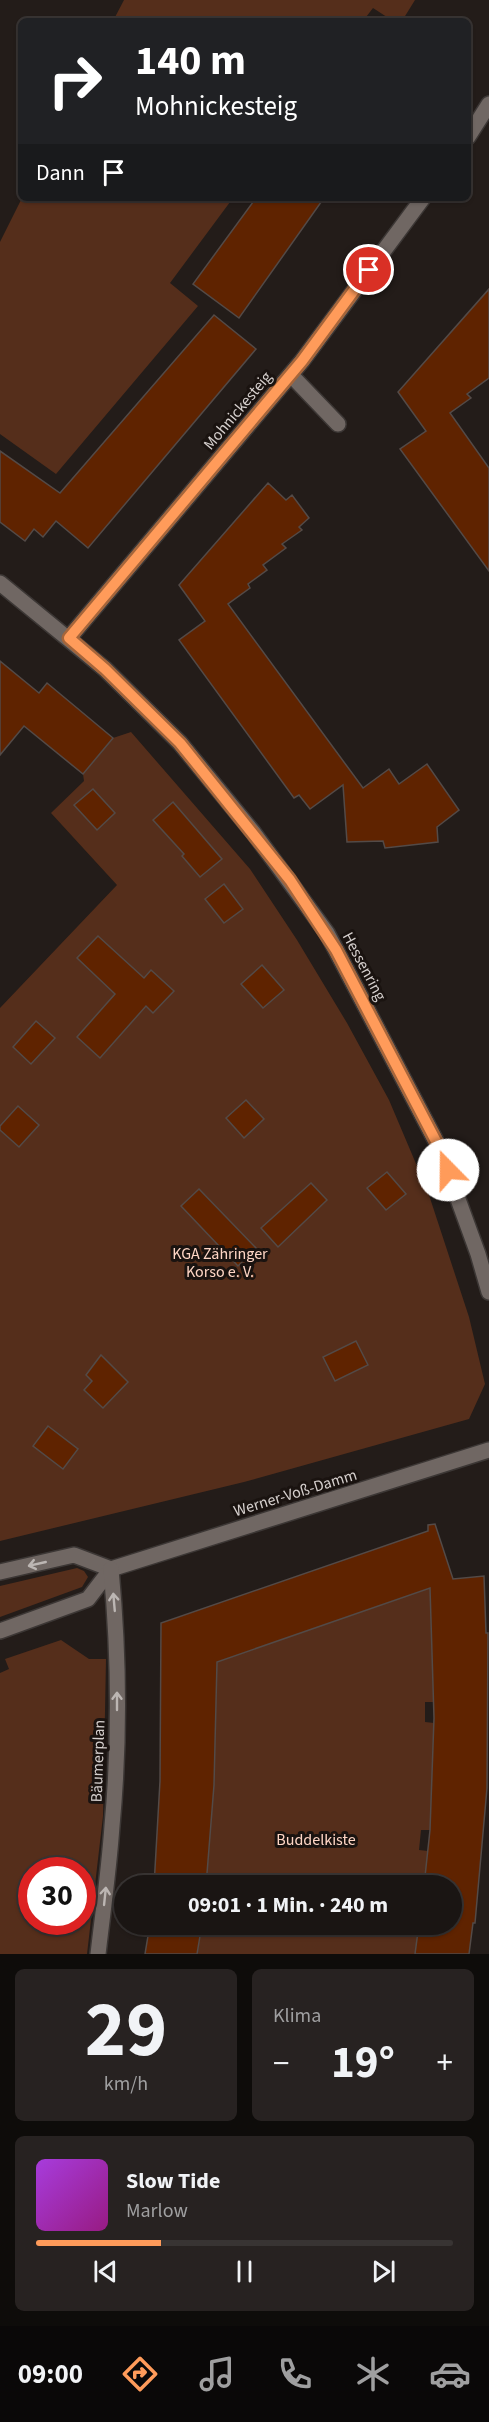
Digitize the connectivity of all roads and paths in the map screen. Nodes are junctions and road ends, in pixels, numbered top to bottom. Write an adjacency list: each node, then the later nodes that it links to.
1 (489, 104): 2 (street)
2 (471, 132)
3 (421, 201): 4 (street, Mohnickesteig)
4 (291, 375): 5 (street); 7 (street, Mohnickesteig)
5 (338, 424)
6 (0, 583): 7 (street, Hessenring)
7 (69, 638): 8 (street, Hessenring)
8 (489, 1292)
9 (489, 1450): 10 (street, Werner-Voß-Damm)
10 (111, 1569): 11 (street, one-way to 11); 12 (street); 13 (street, Bäumerplan, one-way to 10)
11 (0, 1572)
12 (0, 1631)
13 (98, 1954)

